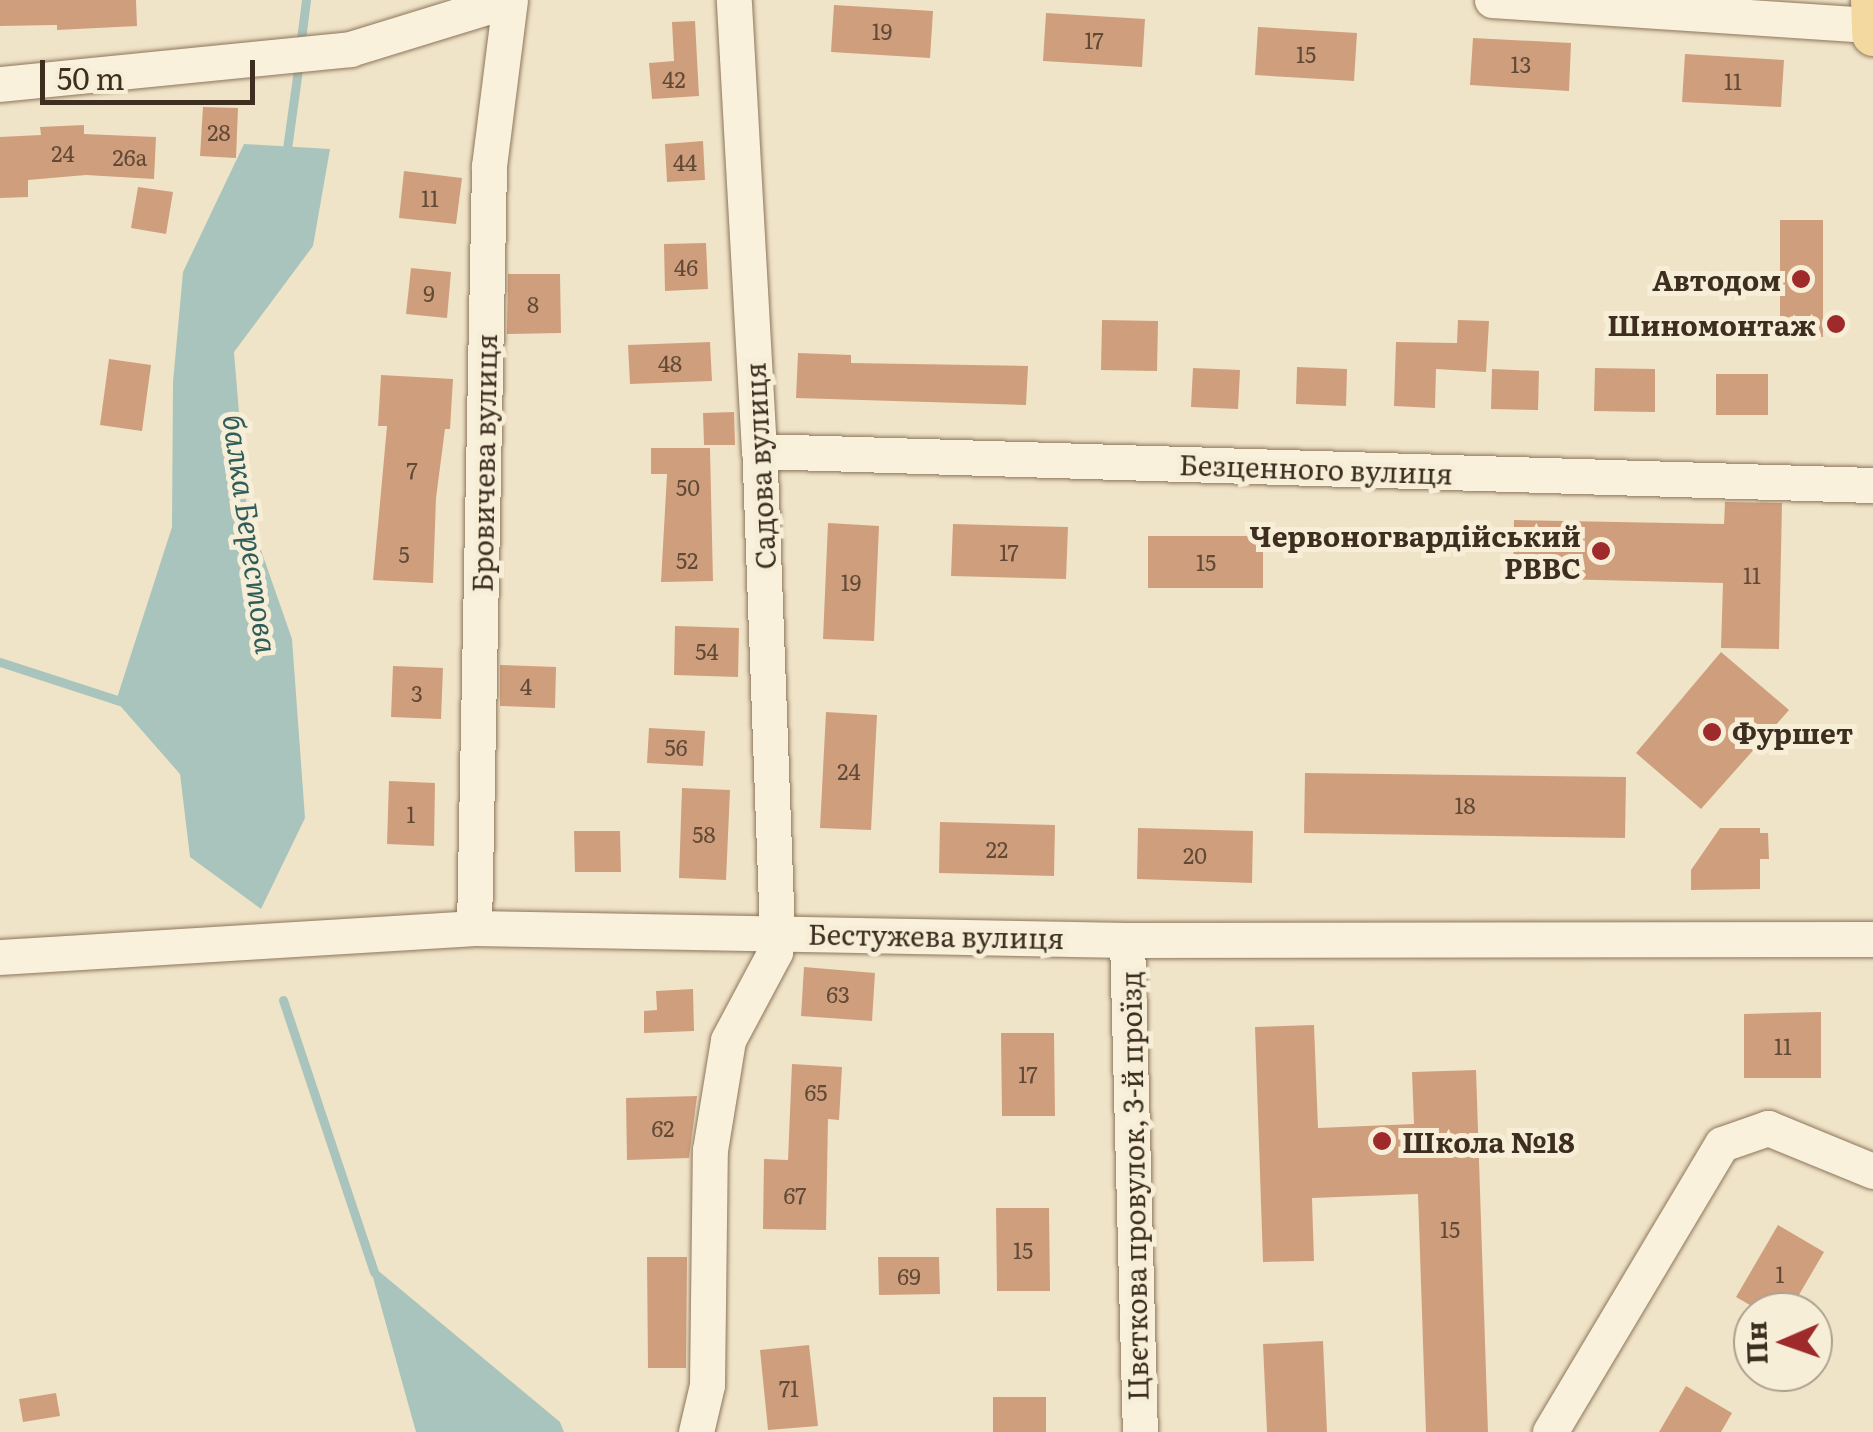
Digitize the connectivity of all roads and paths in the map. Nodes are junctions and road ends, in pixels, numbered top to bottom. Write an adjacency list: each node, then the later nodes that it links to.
1 (509, 0): 7 (street); 10 (street, Бровичева вулиця)
2 (734, 0): 8 (street, Садова вулиця)
3 (1492, 0): 5 (street)
4 (1872, 0): 5 (main road)
5 (1873, 25): 6 (main road)
6 (1873, 35)
7 (0, 84)
8 (759, 451): 9 (street, Безценного вулиця); 11 (street, Садова вулиця)
9 (1873, 485)
10 (474, 928): 11 (street, Бестужева вулиця); 14 (street, Бестужева вулиця)
11 (777, 932): 13 (street, Бестужева вулиця); 16 (street)
12 (1873, 939): 13 (street, Бестужева вулиця)
13 (1127, 940): 17 (street, Цвєткова провулок, 3-й проїзд)
14 (0, 957)
15 (1873, 1171): 18 (street)
16 (696, 1432)
17 (1140, 1432)
18 (1550, 1432)

